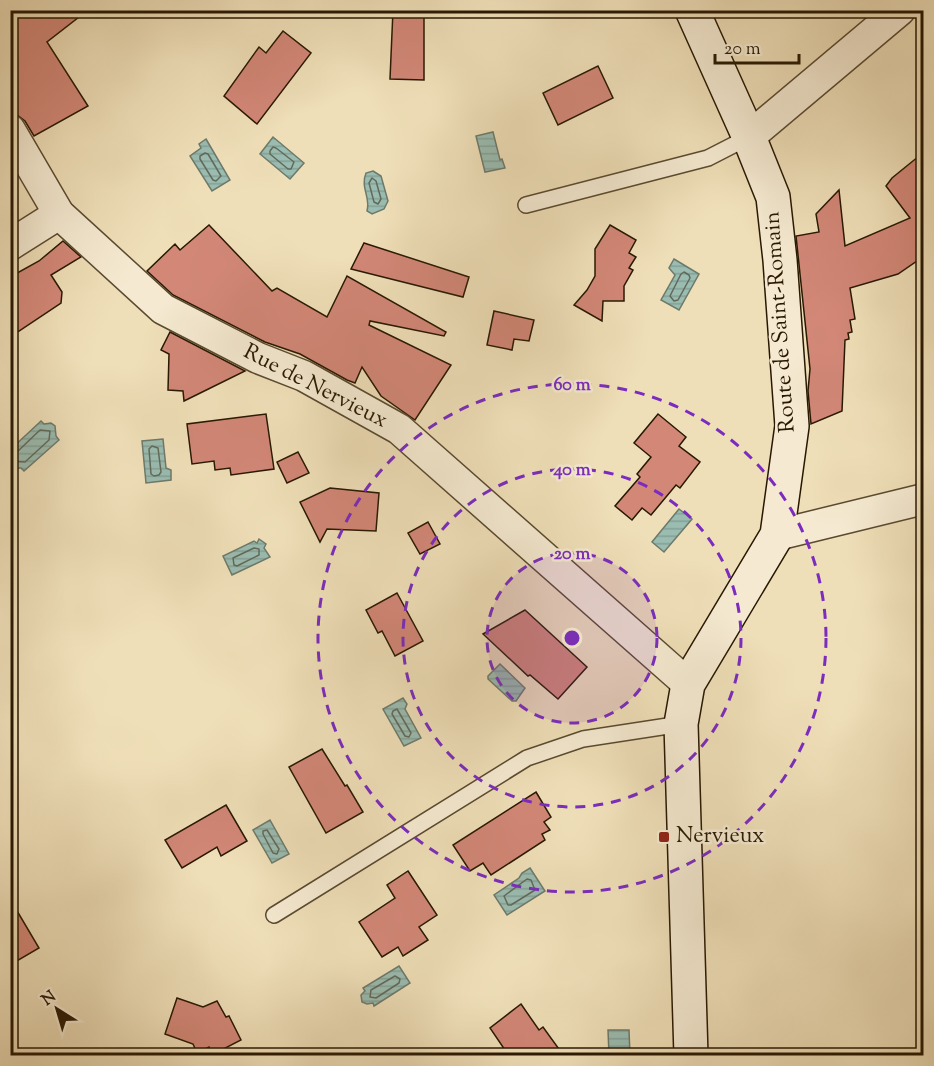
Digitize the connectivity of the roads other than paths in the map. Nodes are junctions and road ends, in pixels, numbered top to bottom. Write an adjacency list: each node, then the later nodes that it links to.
1 (692, 10): 4 (main road, Route de Saint-Romain)
2 (900, 10): 4 (street)
3 (10, 130): 6 (street, Rue de Nervieux)
4 (749, 137): 5 (lane); 9 (main road, Route de Saint-Romain)
5 (526, 205)
6 (59, 214): 7 (street); 10 (street, Rue de Nervieux)
7 (10, 246)
8 (924, 499): 9 (street)
9 (777, 535): 10 (main road, Route de Saint-Romain)
10 (688, 684): 11 (main road, Route de Saint-Romain)
11 (681, 724): 12 (lane); 13 (main road, Route de Saint-Romain)
12 (274, 915)
13 (691, 1056)

